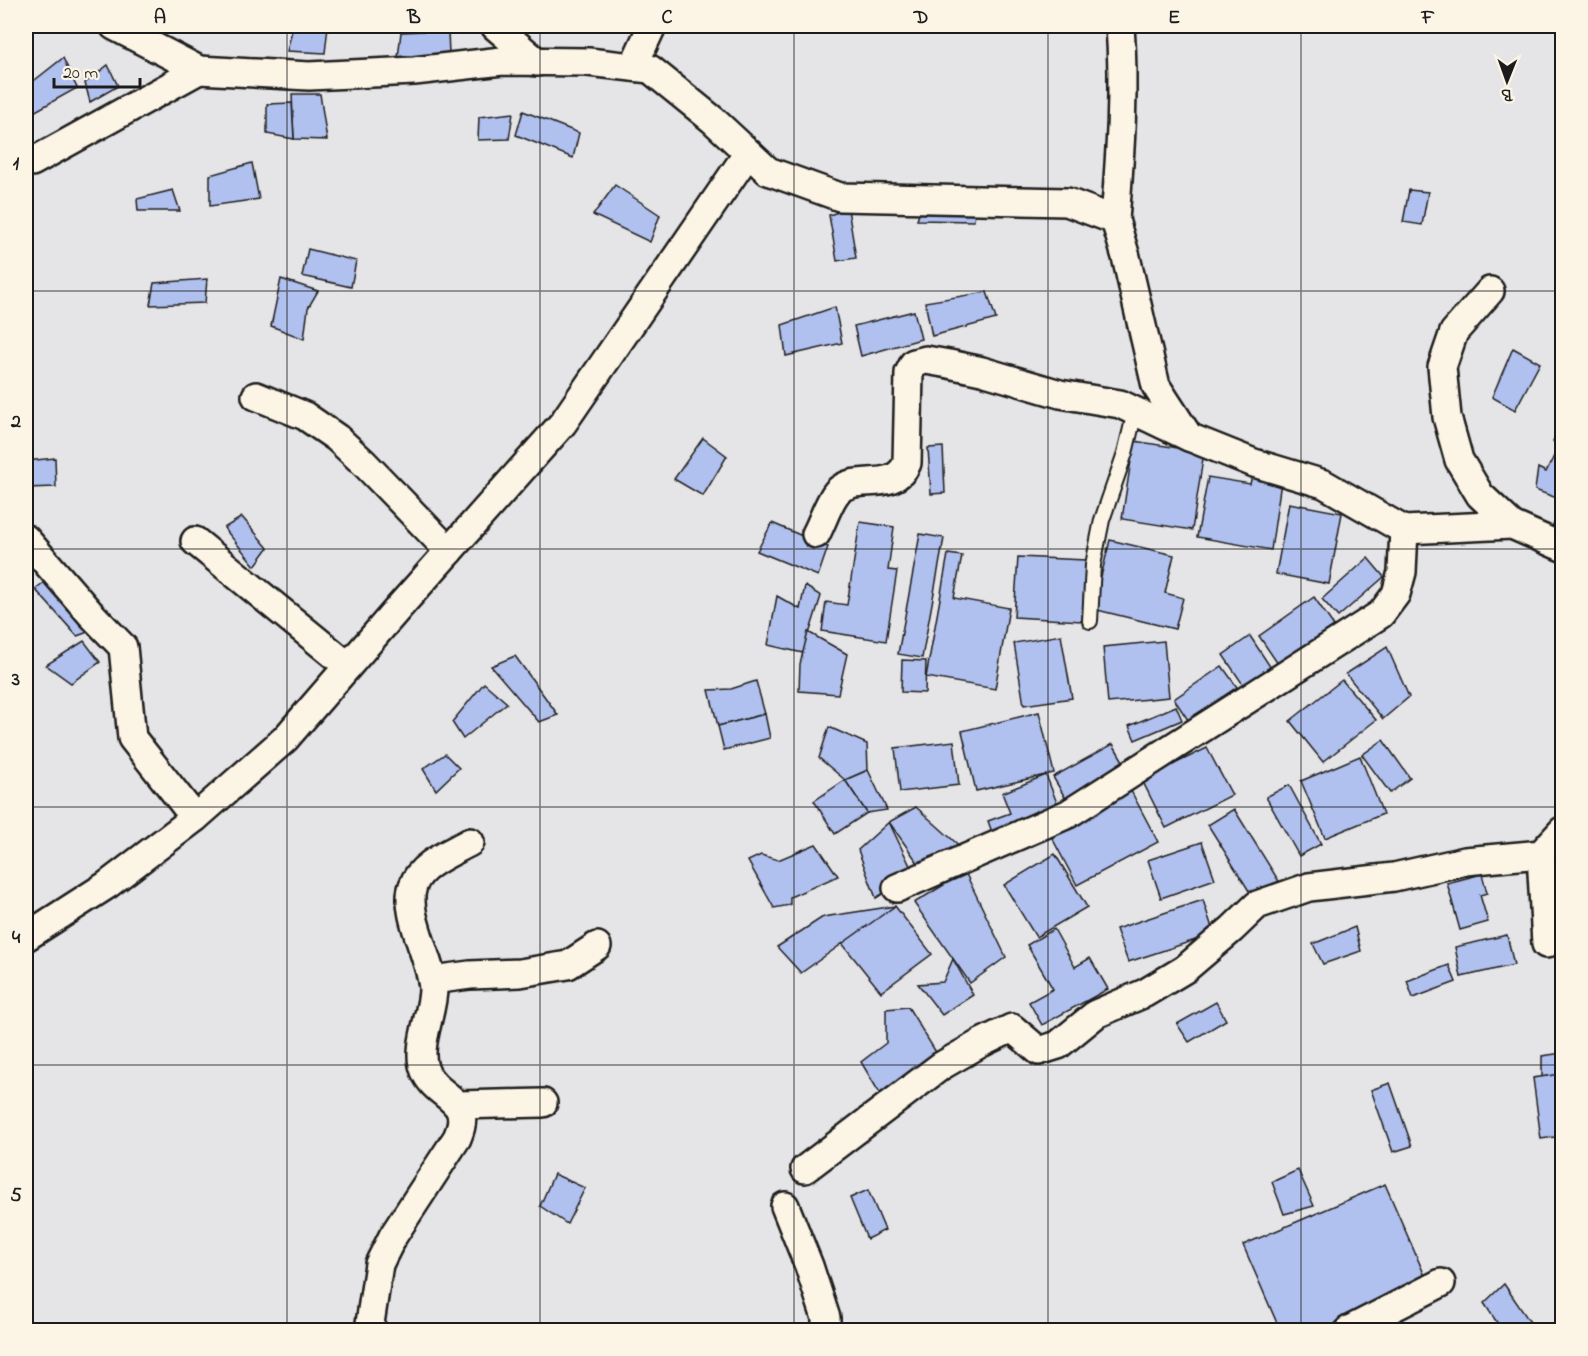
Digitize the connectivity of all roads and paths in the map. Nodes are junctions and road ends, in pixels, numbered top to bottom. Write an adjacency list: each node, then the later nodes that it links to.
1 (114, 26): 7 (street)
2 (495, 26): 5 (street)
3 (652, 26): 6 (street)
4 (1120, 26): 10 (street)
5 (537, 62): 6 (street); 7 (street)
6 (633, 67): 8 (street)
7 (199, 70): 9 (street)
8 (748, 153): 10 (street); 21 (street)
9 (32, 162)
10 (1115, 220): 14 (street)
11 (1490, 291): 15 (street)
12 (256, 396): 21 (street)
13 (1135, 412): 14 (street); 17 (street); 22 (lane)
14 (1189, 437): 16 (street)
15 (1512, 525): 16 (street); 20 (street)
16 (1404, 530): 28 (street)
17 (816, 534)
18 (26, 538): 24 (street)
19 (195, 541): 23 (street)
20 (1563, 547)
21 (449, 551): 23 (street)
22 (1090, 621)
23 (348, 666): 24 (street)
24 (195, 818): 29 (street)
25 (1563, 831): 27 (street)
26 (470, 842): 32 (street)
27 (1541, 854): 30 (street); 35 (street)
28 (897, 888)
29 (26, 937)
30 (1546, 944)
31 (597, 946): 32 (street)
32 (432, 980): 34 (street)
33 (543, 1103): 34 (street)
34 (458, 1106): 38 (street)
35 (805, 1169)
36 (785, 1206): 39 (street)
37 (1441, 1282): 40 (street)
38 (369, 1330)
39 (826, 1330)
40 (1349, 1330)

